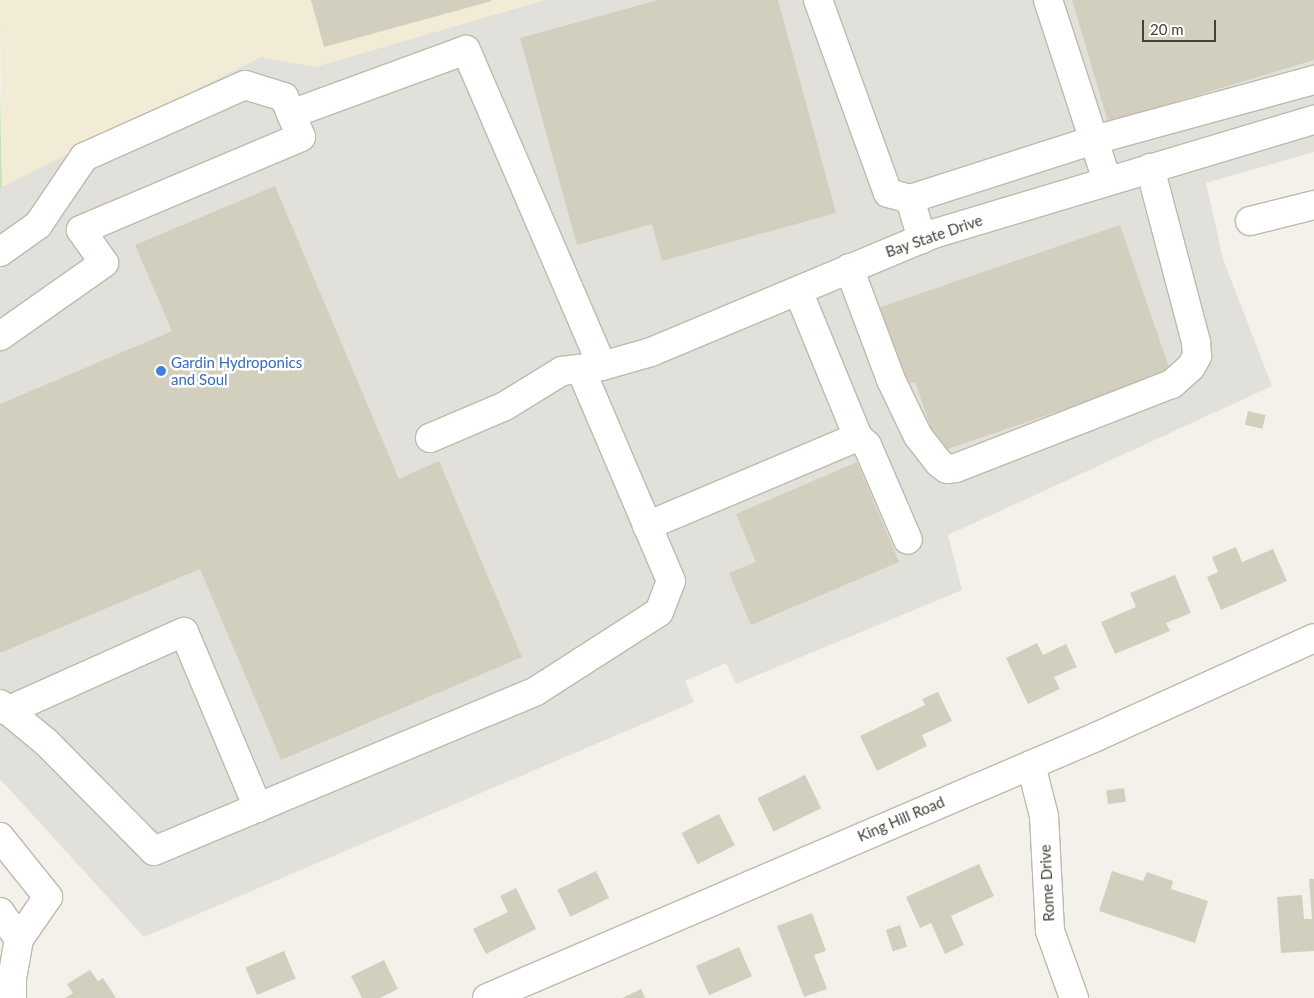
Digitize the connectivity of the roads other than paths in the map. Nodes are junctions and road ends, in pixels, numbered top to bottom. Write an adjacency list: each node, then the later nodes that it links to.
1 (818, 0): 10 (street)
2 (1048, 0): 6 (street)
3 (1314, 80): 6 (street)
4 (291, 114): 9 (street); 13 (street); 19 (street)
5 (1314, 120): 7 (street, Bay State Drive)
6 (1094, 140): 8 (street); 10 (street)
7 (1150, 168): 8 (street, Bay State Drive); 16 (street)
8 (1107, 180): 14 (street, Bay State Drive)
9 (58, 198): 13 (street); 15 (street)
10 (910, 199): 14 (street)
11 (1314, 205): 12 (street)
12 (1250, 221)
13 (81, 230): 18 (street)
14 (922, 239): 16 (street, Bay State Drive)
15 (0, 252)
16 (849, 268): 17 (street, Bay State Drive)
17 (798, 291): 19 (street, Bay State Drive); 20 (street)
18 (0, 336)
19 (582, 369): 21 (street, Bay State Drive); 22 (street)
20 (858, 437): 22 (street); 23 (street)
21 (430, 438)
22 (648, 526): 27 (street)
23 (908, 540)
24 (1314, 638): 26 (street, King Hill Road)
25 (4, 708): 27 (street); 27 (street)
26 (1031, 765): 32 (street, King Hill Road); 33 (street, Rome Drive)
27 (258, 808)
28 (0, 836): 30 (street)
29 (0, 912): 30 (street)
30 (20, 939): 31 (street)
31 (12, 998)
32 (487, 998)
33 (1074, 998)

